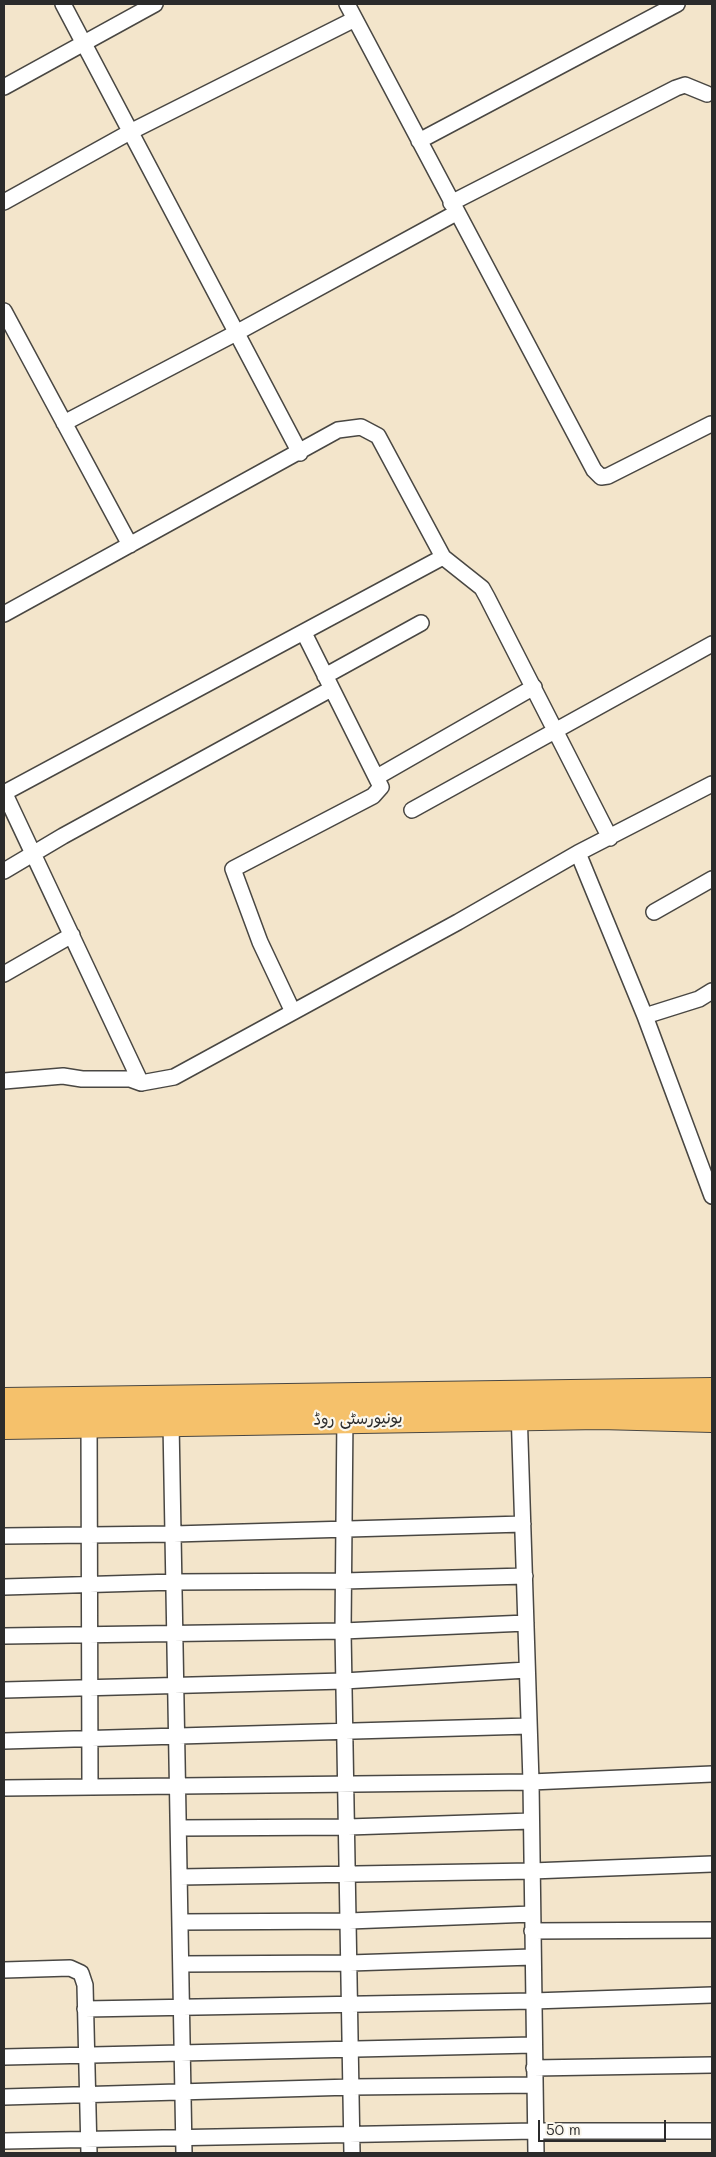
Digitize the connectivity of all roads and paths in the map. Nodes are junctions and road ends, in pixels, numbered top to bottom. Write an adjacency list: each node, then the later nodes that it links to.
1 (63, 4): 6 (street)
2 (155, 4): 6 (street)
3 (347, 4): 5 (street)
4 (677, 4): 10 (street)
5 (355, 18): 9 (street); 10 (street)
6 (83, 42): 7 (street); 9 (street)
7 (4, 87)
8 (707, 94): 12 (street)
9 (130, 132): 11 (street); 14 (street)
10 (419, 141): 12 (street)
11 (4, 202)
12 (454, 208): 14 (street); 16 (street)
13 (4, 311): 15 (street)
14 (236, 333): 15 (street); 17 (street)
15 (64, 423): 18 (street)
16 (712, 424)
17 (300, 452): 18 (street); 19 (street)
18 (130, 545): 20 (street)
19 (443, 557): 22 (street); 25 (street)
20 (4, 614)
21 (421, 623): 24 (street)
22 (304, 633): 24 (street); 29 (street)
23 (712, 644): 26 (street)
24 (328, 682): 27 (street); 33 (street)
25 (534, 687): 26 (street); 27 (street)
26 (556, 730): 30 (street); 31 (street)
27 (377, 777): 40 (street)
28 (712, 784): 31 (street)
29 (5, 799): 33 (street)
30 (412, 810)
31 (610, 838): 32 (street)
32 (578, 853): 40 (street); 41 (street)
33 (33, 854): 34 (street); 37 (street)
34 (4, 872)
35 (712, 879): 36 (street)
36 (654, 912)
37 (72, 935): 38 (street); 43 (street)
38 (4, 974)
39 (712, 992): 41 (street)
40 (293, 1012): 43 (street)
41 (645, 1016): 44 (street)
42 (4, 1081): 43 (street)
43 (141, 1083)
44 (712, 1196)
45 (712, 1392): 47 (highway, یونیورسٹی روڈ)
46 (4, 1402): 49 (highway, یونیورسٹی روڈ)
47 (519, 1406): 48 (highway, یونیورسٹی روڈ); 50 (highway, یونیورسٹی روڈ); 53 (street)
48 (346, 1409): 49 (highway, یونیورسٹی روڈ); 51 (highway, یونیورسٹی روڈ); 54 (street)
49 (90, 1412): 51 (highway, یونیورسٹی روڈ); 52 (highway, یونیورسٹی روڈ); 55 (street)
50 (712, 1418)
51 (172, 1422): 56 (street)
52 (4, 1425)
53 (523, 1524): 54 (street); 58 (street)
54 (344, 1529): 56 (street); 60 (street)
55 (89, 1534): 56 (street); 57 (street); 61 (street)
56 (174, 1534): 59 (street)
57 (4, 1536)
58 (525, 1576): 60 (street); 63 (street)
59 (175, 1582): 60 (street); 61 (street); 65 (street)
60 (344, 1582): 64 (street)
61 (89, 1584): 62 (street); 67 (street)
62 (4, 1587)
63 (526, 1623): 64 (street); 68 (street)
64 (343, 1631): 65 (street); 69 (street)
65 (176, 1634): 67 (street); 70 (street)
66 (4, 1636): 67 (street)
67 (89, 1636): 71 (street)
68 (527, 1670): 69 (street); 73 (street)
69 (344, 1680): 70 (street); 74 (street)
70 (177, 1686): 71 (street); 75 (street)
71 (90, 1687): 72 (street); 76 (street)
72 (4, 1690)
73 (529, 1726): 74 (street); 79 (street)
74 (346, 1731): 75 (street); 80 (street)
75 (178, 1736): 76 (street); 81 (street)
76 (90, 1740): 77 (street); 82 (street)
77 (4, 1741)
78 (712, 1774): 79 (street)
79 (531, 1782): 80 (street); 84 (street)
80 (347, 1785): 81 (street); 85 (street)
81 (179, 1786): 82 (street); 86 (street)
82 (90, 1787): 83 (street)
83 (4, 1788)
84 (531, 1821): 85 (street); 88 (street)
85 (348, 1827): 86 (street); 89 (street)
86 (179, 1828): 90 (street)
87 (712, 1864): 88 (street)
88 (532, 1871): 89 (street); 91 (street)
89 (349, 1876): 90 (street); 92 (street)
90 (180, 1877): 93 (street)
91 (532, 1914): 92 (street); 95 (street)
92 (349, 1921): 93 (street); 97 (street)
93 (181, 1922): 98 (street)
94 (712, 1930): 95 (street)
95 (532, 1931): 96 (street)
96 (532, 1957): 97 (street); 101 (street)
97 (350, 1963): 98 (street); 102 (street)
98 (182, 1964): 103 (street)
99 (4, 1970): 104 (street)
100 (712, 1996): 101 (street)
101 (533, 2001): 102 (street); 105 (street)
102 (351, 2004): 103 (street); 106 (street)
103 (182, 2008): 104 (street); 107 (street)
104 (85, 2009): 108 (street)
105 (533, 2045): 106 (street); 111 (street)
106 (351, 2048): 107 (street); 113 (street)
107 (183, 2053): 108 (street); 114 (street)
108 (87, 2055): 109 (street); 115 (street)
109 (4, 2057)
110 (712, 2065): 111 (street)
111 (534, 2068): 112 (street)
112 (534, 2085): 113 (street); 117 (street)
113 (352, 2087): 114 (street); 119 (street)
114 (184, 2093): 115 (street); 120 (street)
115 (88, 2096): 116 (street); 122 (street)
116 (4, 2097)
117 (535, 2131): 118 (street); 119 (street); 125 (street)
118 (712, 2131)
119 (352, 2134): 120 (street); 124 (street)
120 (184, 2137): 122 (street); 123 (street)
121 (4, 2141): 122 (street)
122 (89, 2146)
123 (184, 2153)
124 (352, 2153)
125 (536, 2153)

